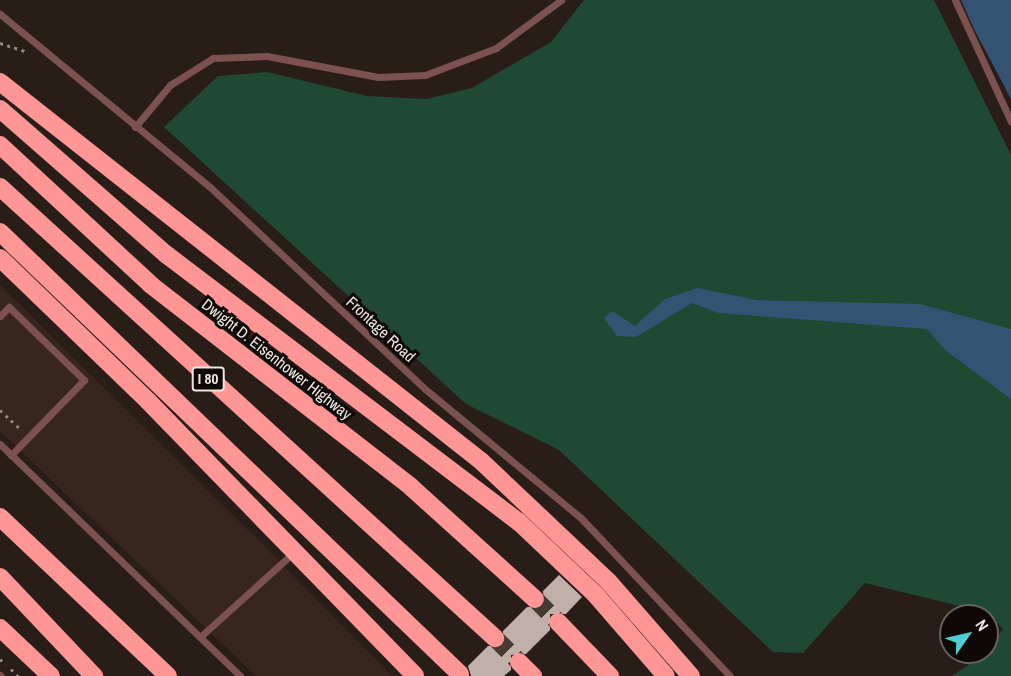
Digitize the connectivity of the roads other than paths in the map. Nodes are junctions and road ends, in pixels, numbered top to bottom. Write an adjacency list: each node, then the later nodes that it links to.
1 (561, 0): 7 (lane)
2 (955, 0): 6 (lane)
3 (0, 15): 7 (lane, Frontage Road)
4 (0, 82): 33 (highway)
5 (0, 109): 32 (highway)
6 (1011, 122)
7 (135, 127): 34 (lane, Frontage Road)
8 (0, 145): 18 (highway, Dwight D. Eisenhower Highway / I 80)
9 (0, 187): 22 (highway, I 80)
10 (0, 232): 24 (highway, I 80)
11 (0, 258): 16 (highway)
12 (0, 316): 14 (lane)
13 (0, 444): 14 (lane)
14 (11, 455): 21 (lane)
15 (0, 517): 27 (highway)
16 (294, 552): 21 (lane); 29 (highway)
17 (0, 577): 26 (highway)
18 (535, 599)
19 (558, 622): 31 (highway)
20 (0, 628): 25 (highway)
21 (200, 636): 28 (lane)
22 (495, 638)
23 (519, 662): 30 (highway)
24 (460, 674)
25 (51, 676)
26 (94, 676)
27 (168, 676)
28 (240, 676)
29 (415, 676)
30 (533, 676)
31 (610, 676)
32 (666, 676)
33 (691, 676)
34 (730, 676)

